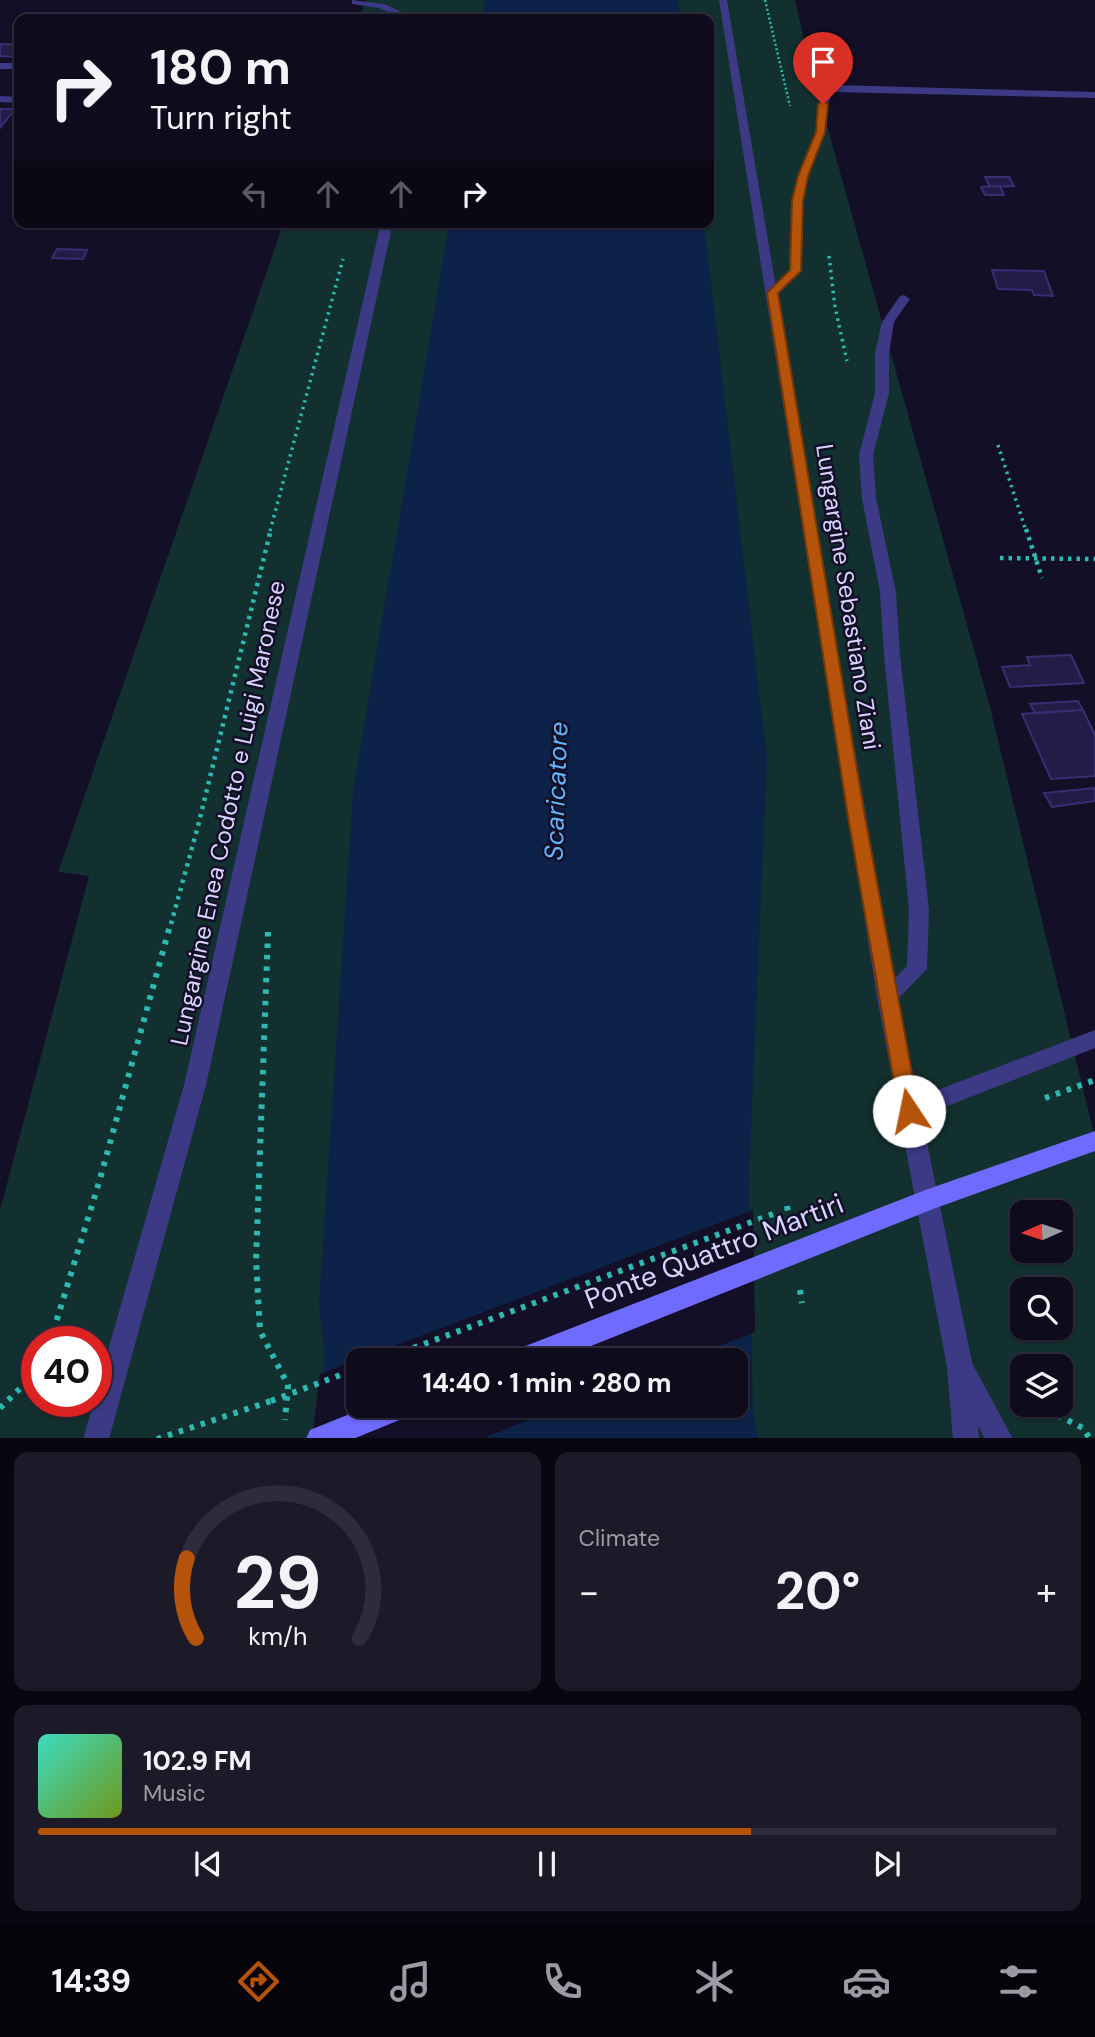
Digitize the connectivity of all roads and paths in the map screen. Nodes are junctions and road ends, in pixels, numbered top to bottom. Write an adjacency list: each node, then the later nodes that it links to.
1 (723, 0): 10 (street, Lungargine Sebastiano Ziani)
2 (765, 0): 6 (path)
3 (355, 2): 4 (street)
4 (405, 14)
5 (1095, 95): 10 (street)
6 (791, 110)
7 (386, 228): 37 (street, Lungargine Enea Codotto e Luigi Maronese)
8 (828, 246): 12 (path)
9 (346, 249): 27 (path)
10 (773, 293): 19 (street, Lungargine Sebastiano Ziani)
11 (904, 299): 19 (street)
12 (850, 374)
13 (998, 445): 15 (path)
14 (1000, 558): 15 (path)
15 (1036, 558): 16 (path); 17 (path)
16 (1095, 559)
17 (1042, 578)
18 (268, 926): 36 (path)
19 (887, 997): 23 (street, Lungargine Sebastiano Ziani)
20 (1095, 1040): 23 (street)
21 (1095, 1080): 22 (path)
22 (1034, 1101)
23 (909, 1111): 25 (street, Lungargine Sebastiano Ziani)
24 (1095, 1141): 25 (main road, Ponte Quattro Martiri)
25 (928, 1200): 29 (main road, Ponte Quattro Martiri); 30 (street, Lungargine Sebastiano Ziani)
26 (773, 1214): 28 (path)
27 (55, 1326)
28 (413, 1348)
29 (554, 1348)
30 (960, 1367): 40 (street); 41 (street)
31 (346, 1373): 38 (path, bridge)
32 (21, 1388): 33 (path)
33 (0, 1408)
34 (1061, 1417): 42 (path)
35 (371, 1418): 39 (main road)
36 (285, 1425)
37 (96, 1438)
38 (157, 1438)
39 (319, 1438)
40 (965, 1438)
41 (1000, 1438)
42 (1090, 1438)

